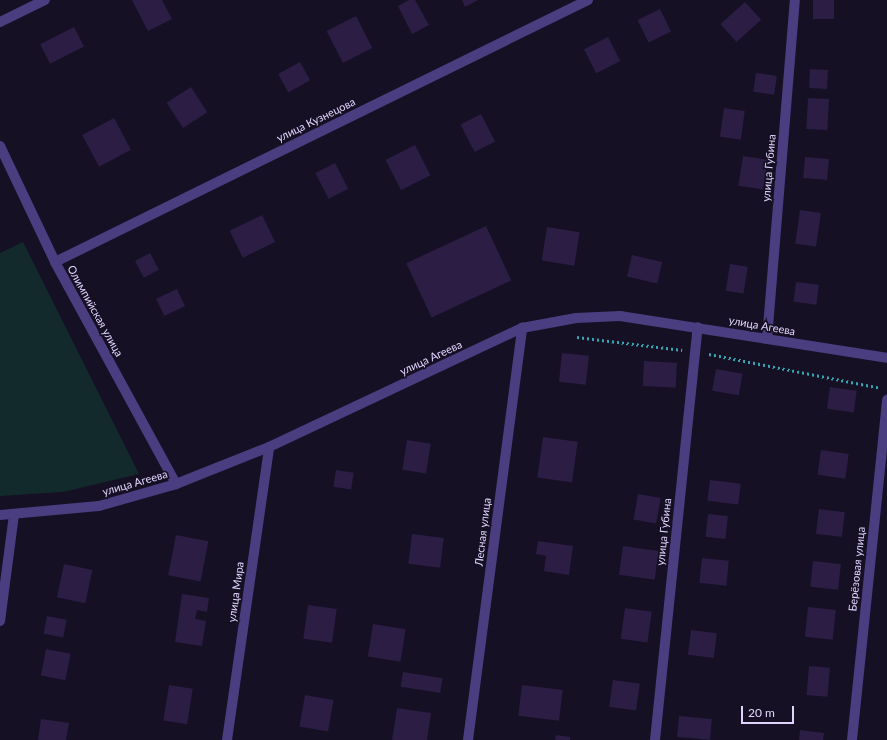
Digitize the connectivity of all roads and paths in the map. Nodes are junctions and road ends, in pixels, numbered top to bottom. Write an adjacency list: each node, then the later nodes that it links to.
1 (45, 0): 4 (street)
2 (588, 0): 6 (street, улица Кузнецова)
3 (795, 0): 10 (street, улица Губина)
4 (0, 22)
5 (0, 146): 6 (street, Олимпийская улица)
6 (55, 262): 16 (street, Олимпийская улица)
7 (698, 327): 8 (street, улица Агеева); 10 (street, улица Агеева); 11 (street, улица Губина)
8 (522, 328): 15 (street, улица Агеева); 21 (street, Лесная улица)
9 (577, 337): 11 (path)
10 (766, 339): 12 (street, улица Агеева)
11 (695, 352): 13 (path); 22 (street, улица Губина)
12 (887, 358)
13 (887, 390)
14 (887, 400): 23 (street, Берёзовая улица)
15 (269, 447): 16 (street, улица Агеева); 20 (street, улица Мира)
16 (176, 484): 17 (street, улица Агеева)
17 (14, 514): 18 (street, улица Агеева); 19 (street)
18 (0, 515)
19 (0, 622)
20 (227, 740)
21 (468, 740)
22 (655, 740)
23 (852, 740)

